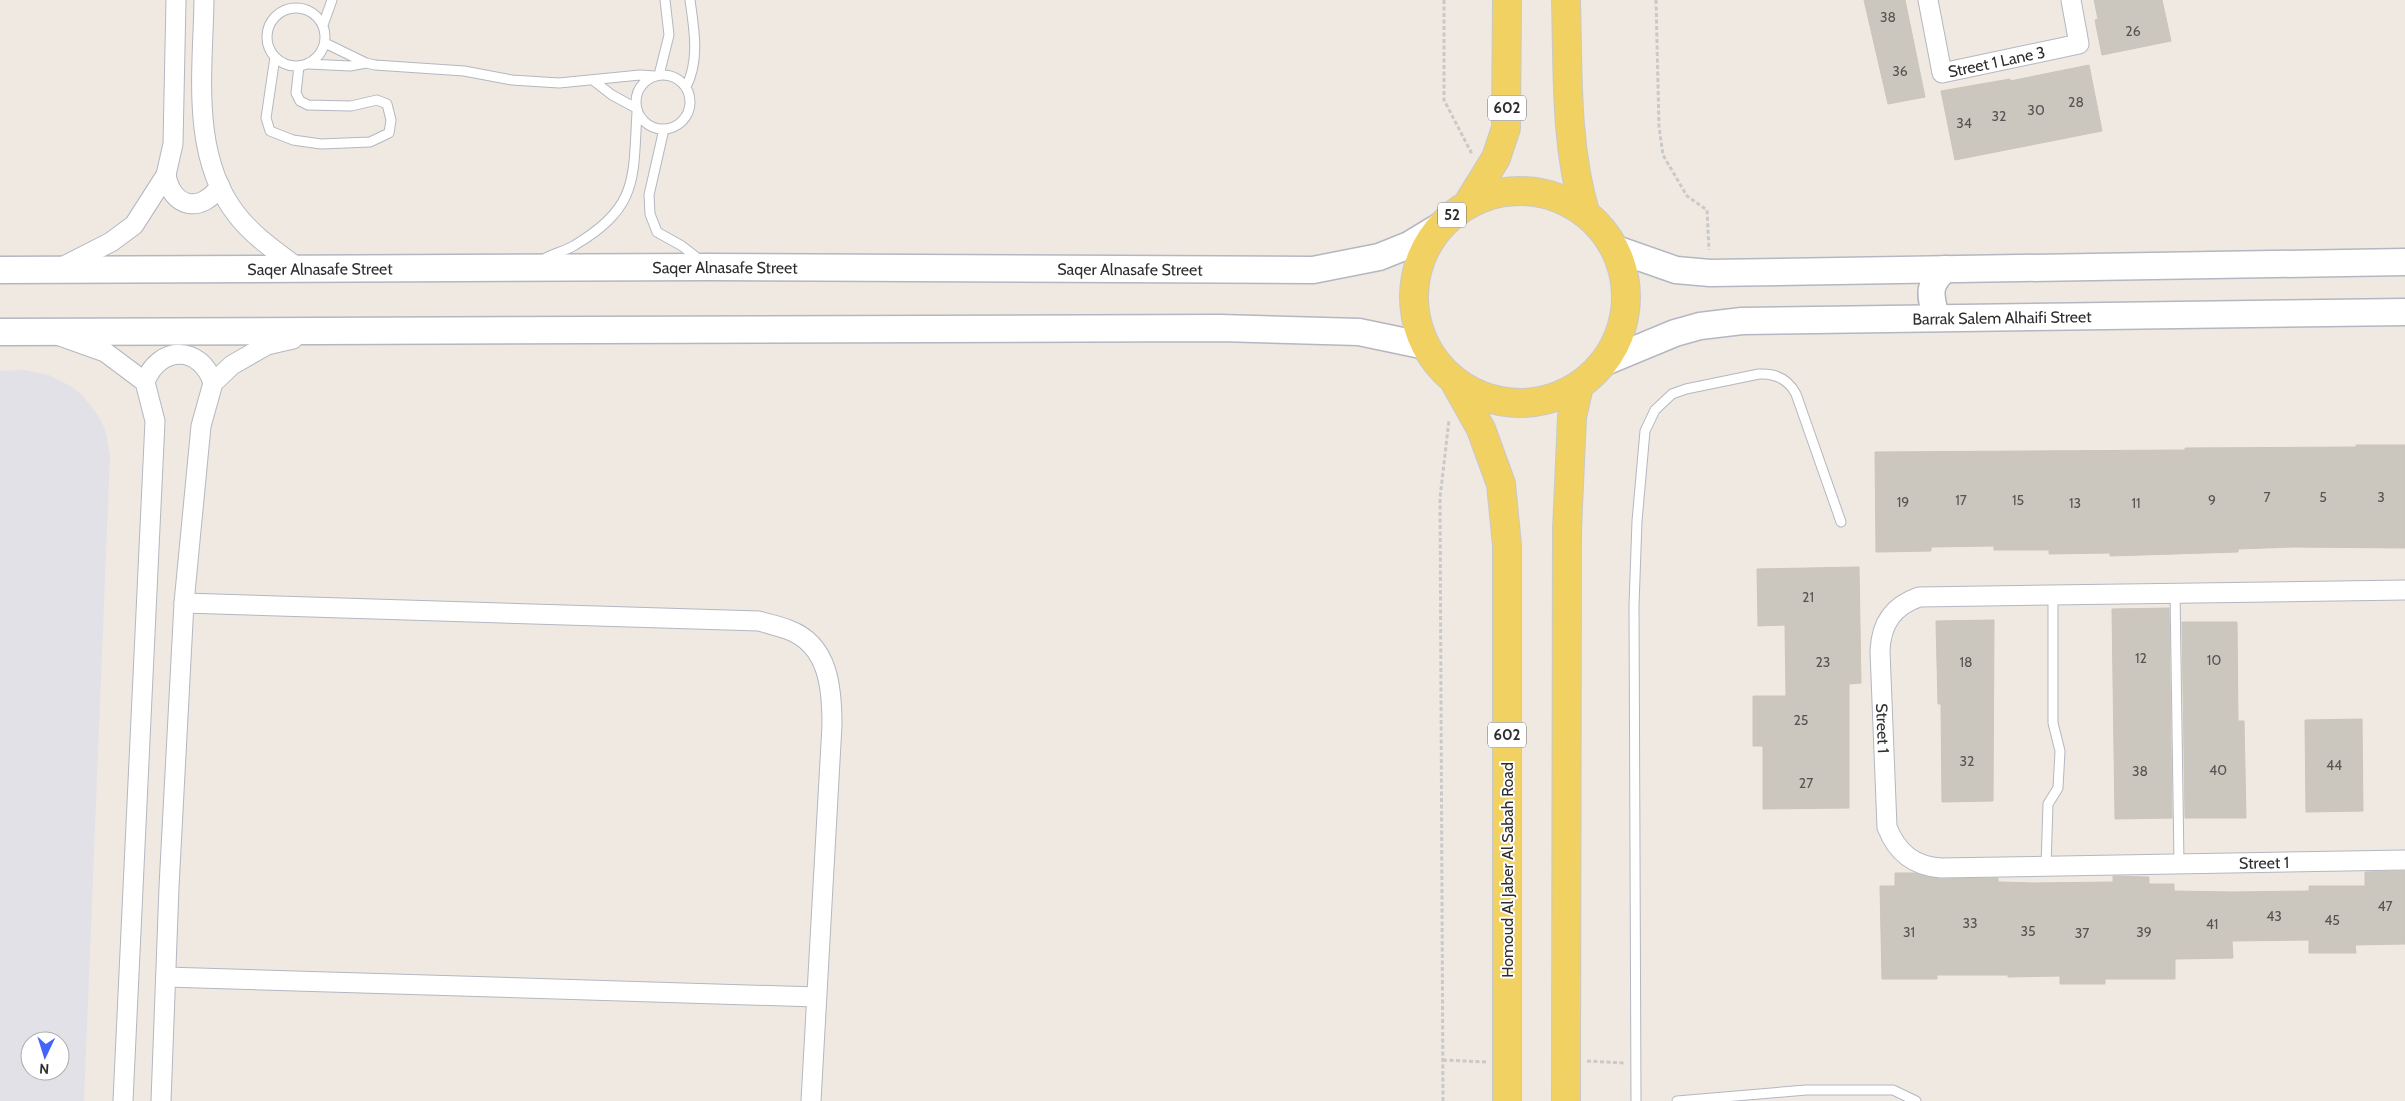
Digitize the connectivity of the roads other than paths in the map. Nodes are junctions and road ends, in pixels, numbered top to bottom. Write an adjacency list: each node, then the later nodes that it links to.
1 (176, 0): 22 (street)
2 (204, 0): 23 (street)
3 (299, 0): 11 (lane)
4 (332, 0): 12 (lane)
5 (665, 0): 17 (lane)
6 (690, 0): 19 (lane)
7 (1507, 0): 24 (main road, 602)
8 (1566, 0): 25 (main road)
9 (1928, 0): 10 (street, Street 1 Lane 3)
10 (2071, 0)
11 (293, 9): 12 (lane); 14 (lane)
12 (323, 25): 13 (lane)
13 (325, 43): 15 (lane); 16 (lane)
14 (275, 57): 16 (lane); 16 (lane)
15 (366, 63): 16 (lane); 18 (lane)
16 (304, 65)
17 (657, 76): 18 (lane); 19 (lane); 20 (lane)
18 (594, 81): 20 (lane)
19 (686, 87): 21 (lane)
20 (637, 110): 21 (lane); 31 (lane)
21 (664, 129): 29 (lane)
22 (166, 175): 23 (street); 34 (street)
23 (220, 186): 30 (street)
24 (1467, 205): 25 (main road, 52); 26 (main road, 52)
25 (1585, 212): 27 (main road, 52)
26 (1442, 225): 29 (main road, Saqer Alnasafe Street); 40 (main road, 52)
27 (1616, 249): 32 (main road); 41 (main road, 52)
28 (2405, 262): 32 (main road)
29 (708, 267): 31 (main road, Saqer Alnasafe Street)
30 (298, 268): 31 (main road, Saqer Alnasafe Street); 34 (main road, Saqer Alnasafe Street)
31 (535, 268)
32 (1945, 269): 36 (main road)
33 (0, 270): 34 (main road, Saqer Alnasafe Street)
34 (55, 270)
35 (2405, 312): 36 (main road, Barrak Salem Alhaifi Street / 52)
36 (1936, 318): 41 (main road, Barrak Salem Alhaifi Street / 52)
37 (334, 330): 39 (main road); 40 (main road); 44 (street)
38 (0, 332): 39 (main road)
39 (50, 332): 43 (street)
40 (1426, 346): 42 (main road, 52)
41 (1605, 362): 45 (main road, 52)
42 (1453, 380): 45 (main road, 52); 59 (main road, Homoud Al Jaber Al Sabah Road / 602)
43 (145, 382): 44 (street); 56 (street)
44 (213, 383): 50 (street)
45 (1580, 386): 60 (main road)
46 (1841, 522): 61 (lane)
47 (2405, 590): 48 (street, Street 1)
48 (2175, 593): 49 (street, Street 1); 52 (lane)
49 (2053, 595): 53 (lane); 53 (street, Street 1)
50 (184, 602): 54 (street); 55 (street)
51 (2405, 860): 52 (street, Street 1)
52 (2179, 864): 53 (street, Street 1)
53 (2046, 866)
54 (166, 977): 55 (street); 57 (street)
55 (816, 998): 58 (street)
56 (123, 1101)
57 (162, 1101)
58 (811, 1101)
59 (1507, 1101)
60 (1566, 1101)
61 (1636, 1101)
62 (1677, 1101): 63 (lane)
63 (1916, 1101)

